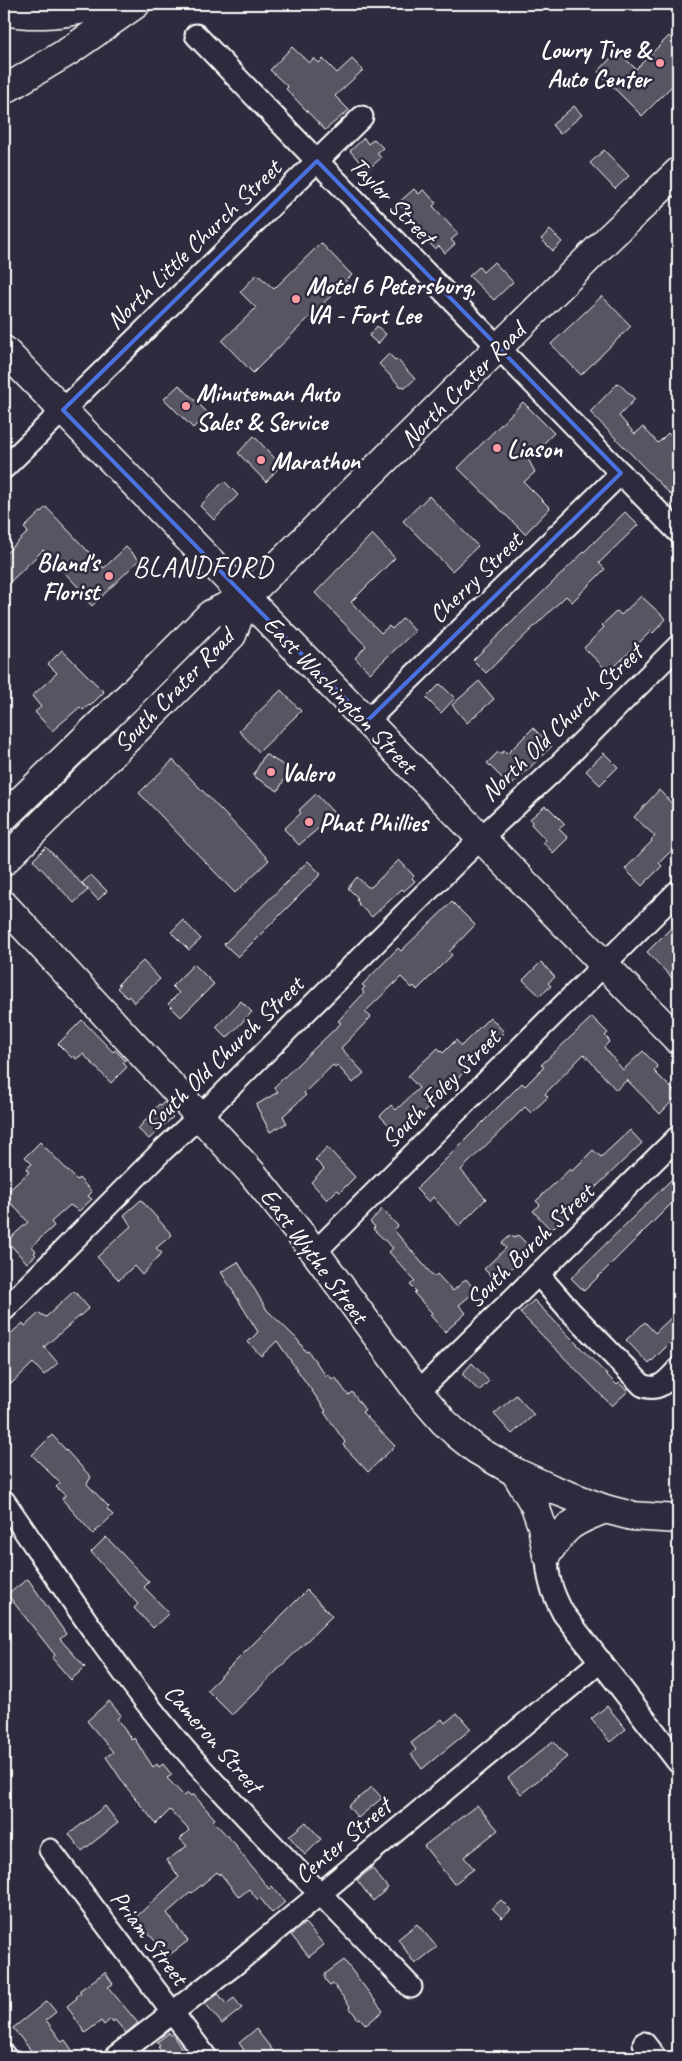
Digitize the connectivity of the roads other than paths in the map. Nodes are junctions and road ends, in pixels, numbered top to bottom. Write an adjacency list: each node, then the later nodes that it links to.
1 (101, 4): 3 (main road)
2 (136, 4): 5 (main road)
3 (4, 11)
4 (196, 35): 7 (street, Taylor Street)
5 (4, 90)
6 (362, 117): 7 (street, North Little Church Street)
7 (317, 162): 9 (street, Taylor Street); 11 (street, North Little Church Street)
8 (678, 172): 9 (main road, North Crater Road)
9 (499, 347): 13 (street, Taylor Street); 15 (main road, North Crater Road)
10 (4, 350): 11 (main road, East Washington Street)
11 (63, 410): 12 (street, North Little Church Street); 15 (main road, East Washington Street)
12 (4, 468)
13 (621, 473): 14 (street, Taylor Street); 17 (street, Cherry Street)
14 (678, 532)
15 (246, 597): 17 (main road, East Washington Street); 18 (main road, South Crater Road); 20 (main road, South Crater Road)
16 (678, 646): 19 (street, North Old Church Street)
17 (367, 721): 19 (main road, East Washington Street)
18 (4, 818)
19 (482, 837): 23 (main road, East Washington Street); 25 (street, South Old Church Street)
20 (4, 861)
21 (678, 891): 23 (street, South Foley Street)
22 (4, 904): 25 (main road, East Wythe Street)
23 (604, 963): 24 (main road, East Washington Street); 27 (street, South Foley Street)
24 (678, 1040)
25 (200, 1115): 27 (main road, East Wythe Street); 29 (street, South Old Church Street)
26 (678, 1137): 28 (street, South Burch Street)
27 (316, 1252): 31 (main road, East Wythe Street)
28 (538, 1274): 30 (street); 31 (street, South Burch Street)
29 (4, 1310)
30 (672, 1376)
31 (418, 1392): 32 (main road, East Wythe Street)
32 (515, 1472): 34 (main road, East Wythe Street); 36 (main road)
33 (4, 1501): 40 (street, Cameron Street)
34 (605, 1509): 35 (main road, East Wythe Street); 36 (main road)
35 (678, 1519)
36 (547, 1554): 37 (street)
37 (601, 1662): 38 (street); 40 (street, Center Street)
38 (678, 1762)
39 (50, 1850): 42 (street, Priam Street)
40 (320, 1895): 41 (street, Cameron Street); 42 (street, Center Street)
41 (411, 1987)
42 (172, 2012): 43 (street, Center Street); 44 (street, Priam Street)
43 (115, 2057)
44 (206, 2057)

